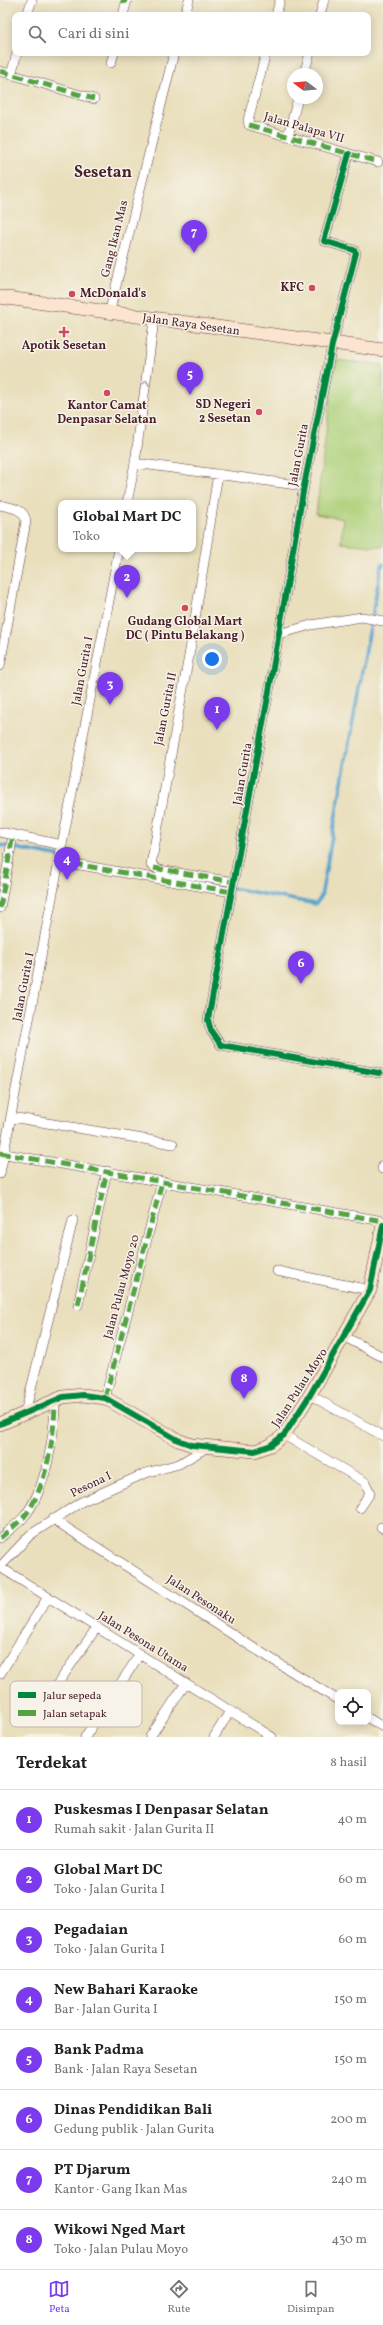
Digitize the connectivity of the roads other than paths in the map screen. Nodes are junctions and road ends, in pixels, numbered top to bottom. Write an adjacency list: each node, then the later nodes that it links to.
1 (32, 0): 6 (street)
2 (189, 0): 8 (street)
3 (280, 0): 9 (street)
4 (324, 0): 10 (street)
5 (125, 1): 7 (street)
6 (29, 12)
7 (123, 12)
8 (186, 12)
9 (277, 12)
10 (321, 12)
11 (16, 56): 19 (street)
12 (113, 56): 16 (street)
13 (173, 56): 26 (street, Gang Ikan Mas)
14 (265, 56): 22 (street, Jalan Palapa VII)
15 (309, 56): 17 (street)
16 (111, 63)
17 (306, 68)
18 (0, 71): 19 (street)
19 (11, 75): 20 (street)
20 (94, 99)
21 (296, 104): 22 (street)
22 (288, 136): 23 (street, Jalan Palapa VII)
23 (349, 154): 24 (street, Jalan Palapa VII); 28 (street, Jalan Gurita)
24 (378, 162)
25 (0, 297): 26 (street, Jalan Raya Sesetan)
26 (109, 314): 27 (street, Jalan Raya Sesetan)
27 (154, 320): 28 (street, Jalan Raya Sesetan); 30 (street, one-way to 27)
28 (332, 345): 29 (street, Jalan Raya Sesetan); 32 (street, Jalan Gurita)
29 (383, 350)
30 (135, 463): 31 (street); 33 (street)
31 (218, 474): 32 (street); 42 (street, Jalan Gurita II)
32 (304, 486): 37 (street, Jalan Gurita)
33 (128, 500)
34 (0, 505): 38 (street)
35 (118, 552): 41 (street, Jalan Gurita I)
36 (383, 621): 37 (street)
37 (279, 634): 43 (street, Jalan Gurita)
38 (0, 666)
39 (0, 832): 40 (street)
40 (13, 837): 41 (street); 44 (street)
41 (60, 853): 42 (street); 46 (street, Jalan Gurita I)
42 (168, 876): 43 (street, Jalan Gurita II)
43 (233, 887): 45 (street, Jalan Gurita)
44 (0, 908)
45 (379, 1074)
46 (11, 1116): 47 (street); 48 (street, Jalan Gurita I)
47 (173, 1144)
48 (2, 1153): 49 (street); 50 (street, Jalan Gurita I)
49 (107, 1171): 51 (street); 57 (street)
50 (0, 1174)
51 (162, 1182): 53 (street); 61 (street, Jalan Pulau Moyo 20)
52 (73, 1220): 63 (street)
53 (383, 1220)
54 (383, 1225): 56 (street, Jalan Pulau Moyo)
55 (277, 1271): 56 (street)
56 (370, 1290): 58 (street, Jalan Pulau Moyo)
57 (78, 1305)
58 (345, 1337): 59 (street); 60 (street, Jalan Pulau Moyo)
59 (383, 1357)
60 (310, 1395): 65 (street, Jalan Pulau Moyo); 66 (street)
61 (105, 1398): 62 (street, Jalan Pulau Moyo); 67 (street, Jalan Pulau Moyo)
62 (55, 1400): 63 (street, Jalan Pulau Moyo); 70 (street)
63 (25, 1413): 64 (street, Jalan Pulau Moyo)
64 (0, 1424)
65 (284, 1435): 67 (street, Jalan Pulau Moyo); 68 (street)
66 (383, 1436)
67 (206, 1448): 69 (street, Pesona I)
68 (360, 1508)
69 (53, 1519): 71 (street, Pesona I); 79 (street, Jalan Pesonaku)
70 (0, 1538)
71 (0, 1567): 72 (street, Jalan Pesona Utama)
72 (48, 1597): 73 (street, Jalan Pesona Utama); 75 (street)
73 (97, 1627): 74 (street, Jalan Pesona Utama); 76 (street)
74 (140, 1654): 77 (street); 78 (street, Jalan Pesona Utama)
75 (0, 1674)
76 (60, 1681)
77 (122, 1681)
78 (186, 1683): 80 (street, Jalan Pesona Utama); 85 (street)
79 (335, 1698)
80 (230, 1710): 86 (street); 87 (street, Jalan Pesona Utama)
81 (371, 1720): 83 (street)
82 (92, 1727): 84 (street)
83 (383, 1727)
84 (85, 1737)
85 (150, 1737)
86 (214, 1737)
87 (272, 1737)

